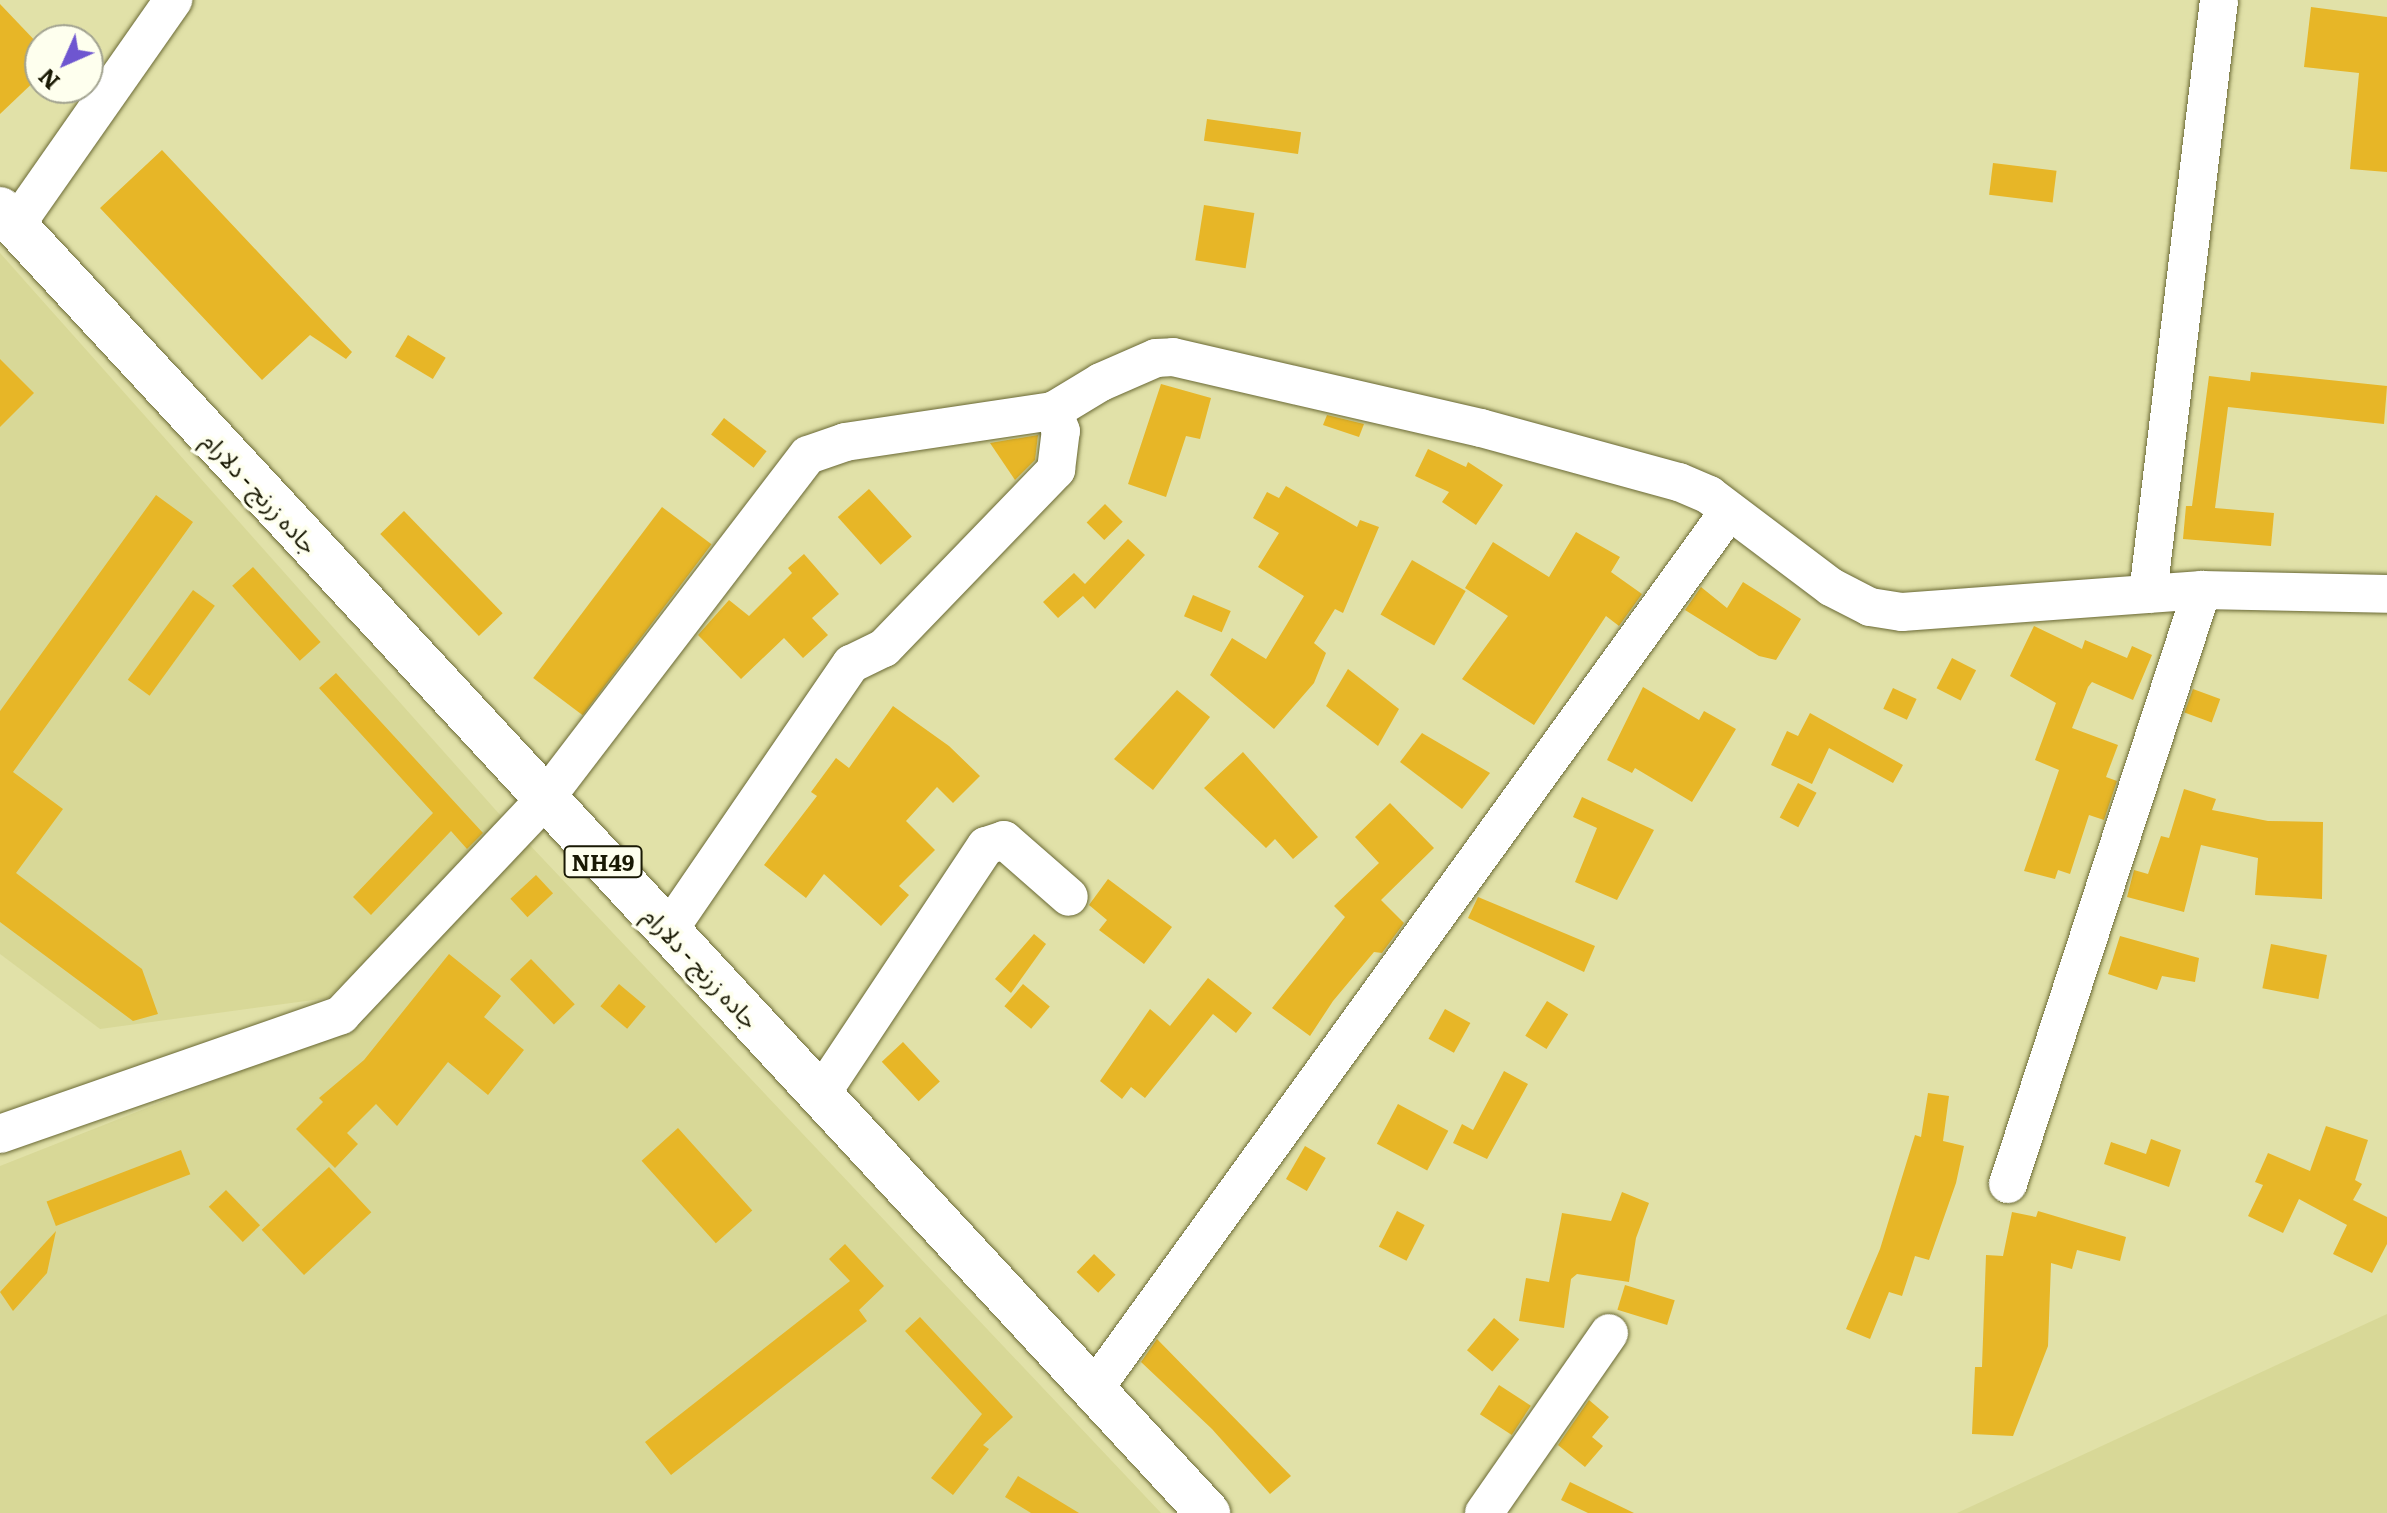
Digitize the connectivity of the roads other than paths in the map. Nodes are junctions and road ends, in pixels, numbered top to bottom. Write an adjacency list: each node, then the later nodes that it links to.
1 (173, 0): 3 (street)
2 (2219, 0): 7 (street)
3 (8, 218): 9 (highway, جاده زرنج - دلارام / NH49)
4 (1053, 411): 5 (street); 9 (street); 11 (street)
5 (1729, 511): 7 (street); 16 (street)
6 (2202, 590): 7 (street); 8 (street); 14 (street)
7 (2148, 594)
8 (2387, 594)
9 (544, 800): 11 (highway, جاده زرنج - دلارام / NH49); 13 (street)
10 (1069, 897): 12 (street)
11 (668, 931): 12 (highway, جاده زرنج - دلارام / NH49)
12 (821, 1094): 16 (highway, جاده زرنج - دلارام / NH49)
13 (0, 1134)
14 (2008, 1184)
15 (1609, 1333): 18 (street)
16 (1094, 1389): 17 (highway, جاده زرنج - دلارام / NH49)
17 (1208, 1513)
18 (1484, 1513)

